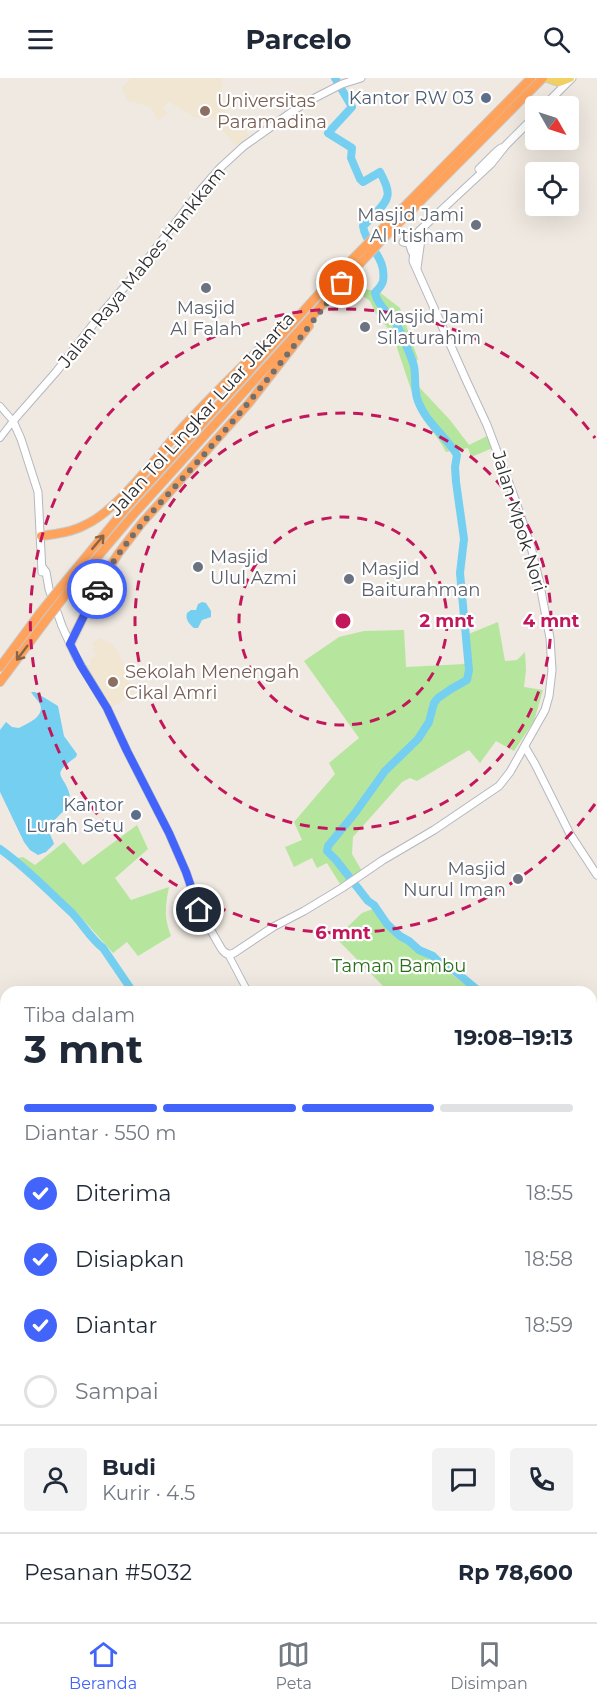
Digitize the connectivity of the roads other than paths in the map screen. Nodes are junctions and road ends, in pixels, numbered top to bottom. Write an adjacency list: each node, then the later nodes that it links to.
1 (361, 78): 15 (main road, Jalan Raya Mabes Hankkam)
2 (531, 78): 8 (highway, Jalan Tol Lingkar Luar Jakarta)
3 (571, 78): 4 (main road); 6 (main road)
4 (552, 79): 5 (main road); 8 (highway, Jalan Tol Lingkar Luar Jakarta)
5 (551, 96)
6 (555, 96)
7 (525, 126): 11 (main road, Jalan Mpok Nori)
8 (377, 240): 10 (highway, Jalan Tol Lingkar Luar Jakarta)
9 (403, 242): 11 (main road)
10 (364, 253): 12 (highway, Jalan Tol Lingkar Luar Jakarta); 13 (highway, Jalan Tol Lingkar Luar Jakarta)
11 (415, 264): 24 (main road, Jalan Mpok Nori)
12 (342, 283): 18 (highway, Jalan Tol Lingkar Luar Jakarta); 20 (highway)
13 (325, 287): 17 (highway); 18 (highway, Jalan Tol Lingkar Luar Jakarta, one-way to 13)
14 (0, 406): 15 (street)
15 (13, 421): 16 (street, Jalan Raya Mabes Hankkam); 17 (main road)
16 (0, 438)
17 (41, 536): 19 (main road)
18 (64, 590): 22 (highway, Jalan Tol Lingkar Luar Jakarta, bridge); 23 (highway, Jalan Tol Lingkar Luar Jakarta, one-way to 23, bridge)
19 (64, 630): 20 (highway); 21 (main road)
20 (75, 631): 21 (highway)
21 (70, 644): 26 (main road)
22 (0, 667)
23 (0, 682)
24 (525, 747): 25 (main road); 26 (main road, Jalan Mpok Nori)
25 (597, 875)
26 (228, 954): 27 (street)
27 (245, 986)

